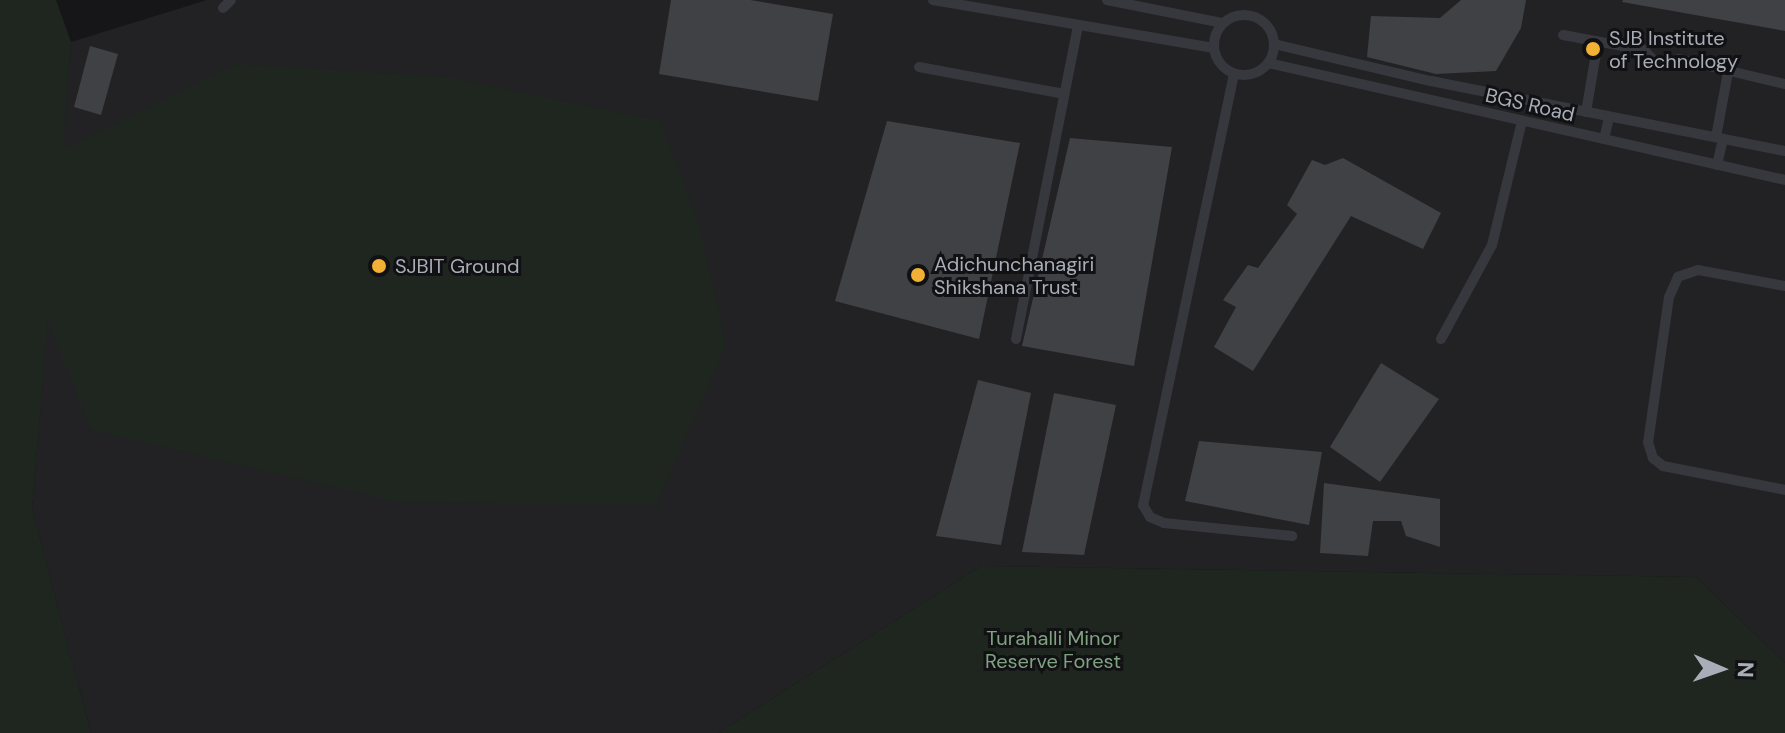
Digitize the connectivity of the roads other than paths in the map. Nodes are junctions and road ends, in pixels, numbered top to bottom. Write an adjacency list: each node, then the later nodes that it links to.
1 (933, 0): 6 (lane)
2 (1107, 0): 5 (lane)
3 (1252, 0): 4 (lane)
4 (1249, 14): 5 (lane); 9 (lane)
5 (1222, 23): 10 (lane)
6 (1078, 25): 10 (lane); 16 (lane)
7 (1563, 35): 8 (lane)
8 (1598, 42): 13 (lane); 17 (lane)
9 (1274, 44): 11 (lane); 17 (lane, BGS Road)
10 (1214, 48): 14 (lane)
11 (1268, 63): 14 (lane); 19 (lane, BGS Road)
12 (919, 67): 16 (lane)
13 (1728, 72): 15 (lane); 20 (lane)
14 (1234, 74): 29 (lane)
15 (1785, 84)
16 (1065, 94): 26 (lane)
17 (1586, 112): 18 (lane, BGS Road)
18 (1609, 117): 20 (lane, BGS Road); 21 (lane)
19 (1522, 121): 21 (lane, BGS Road); 27 (lane)
20 (1719, 138): 22 (lane, BGS Road); 23 (lane)
21 (1604, 139): 23 (lane, BGS Road)
22 (1785, 151)
23 (1717, 165): 24 (lane, BGS Road)
24 (1785, 180)
25 (1785, 286): 28 (lane)
26 (1016, 339)
27 (1441, 339)
28 (1785, 490)
29 (1292, 536)

